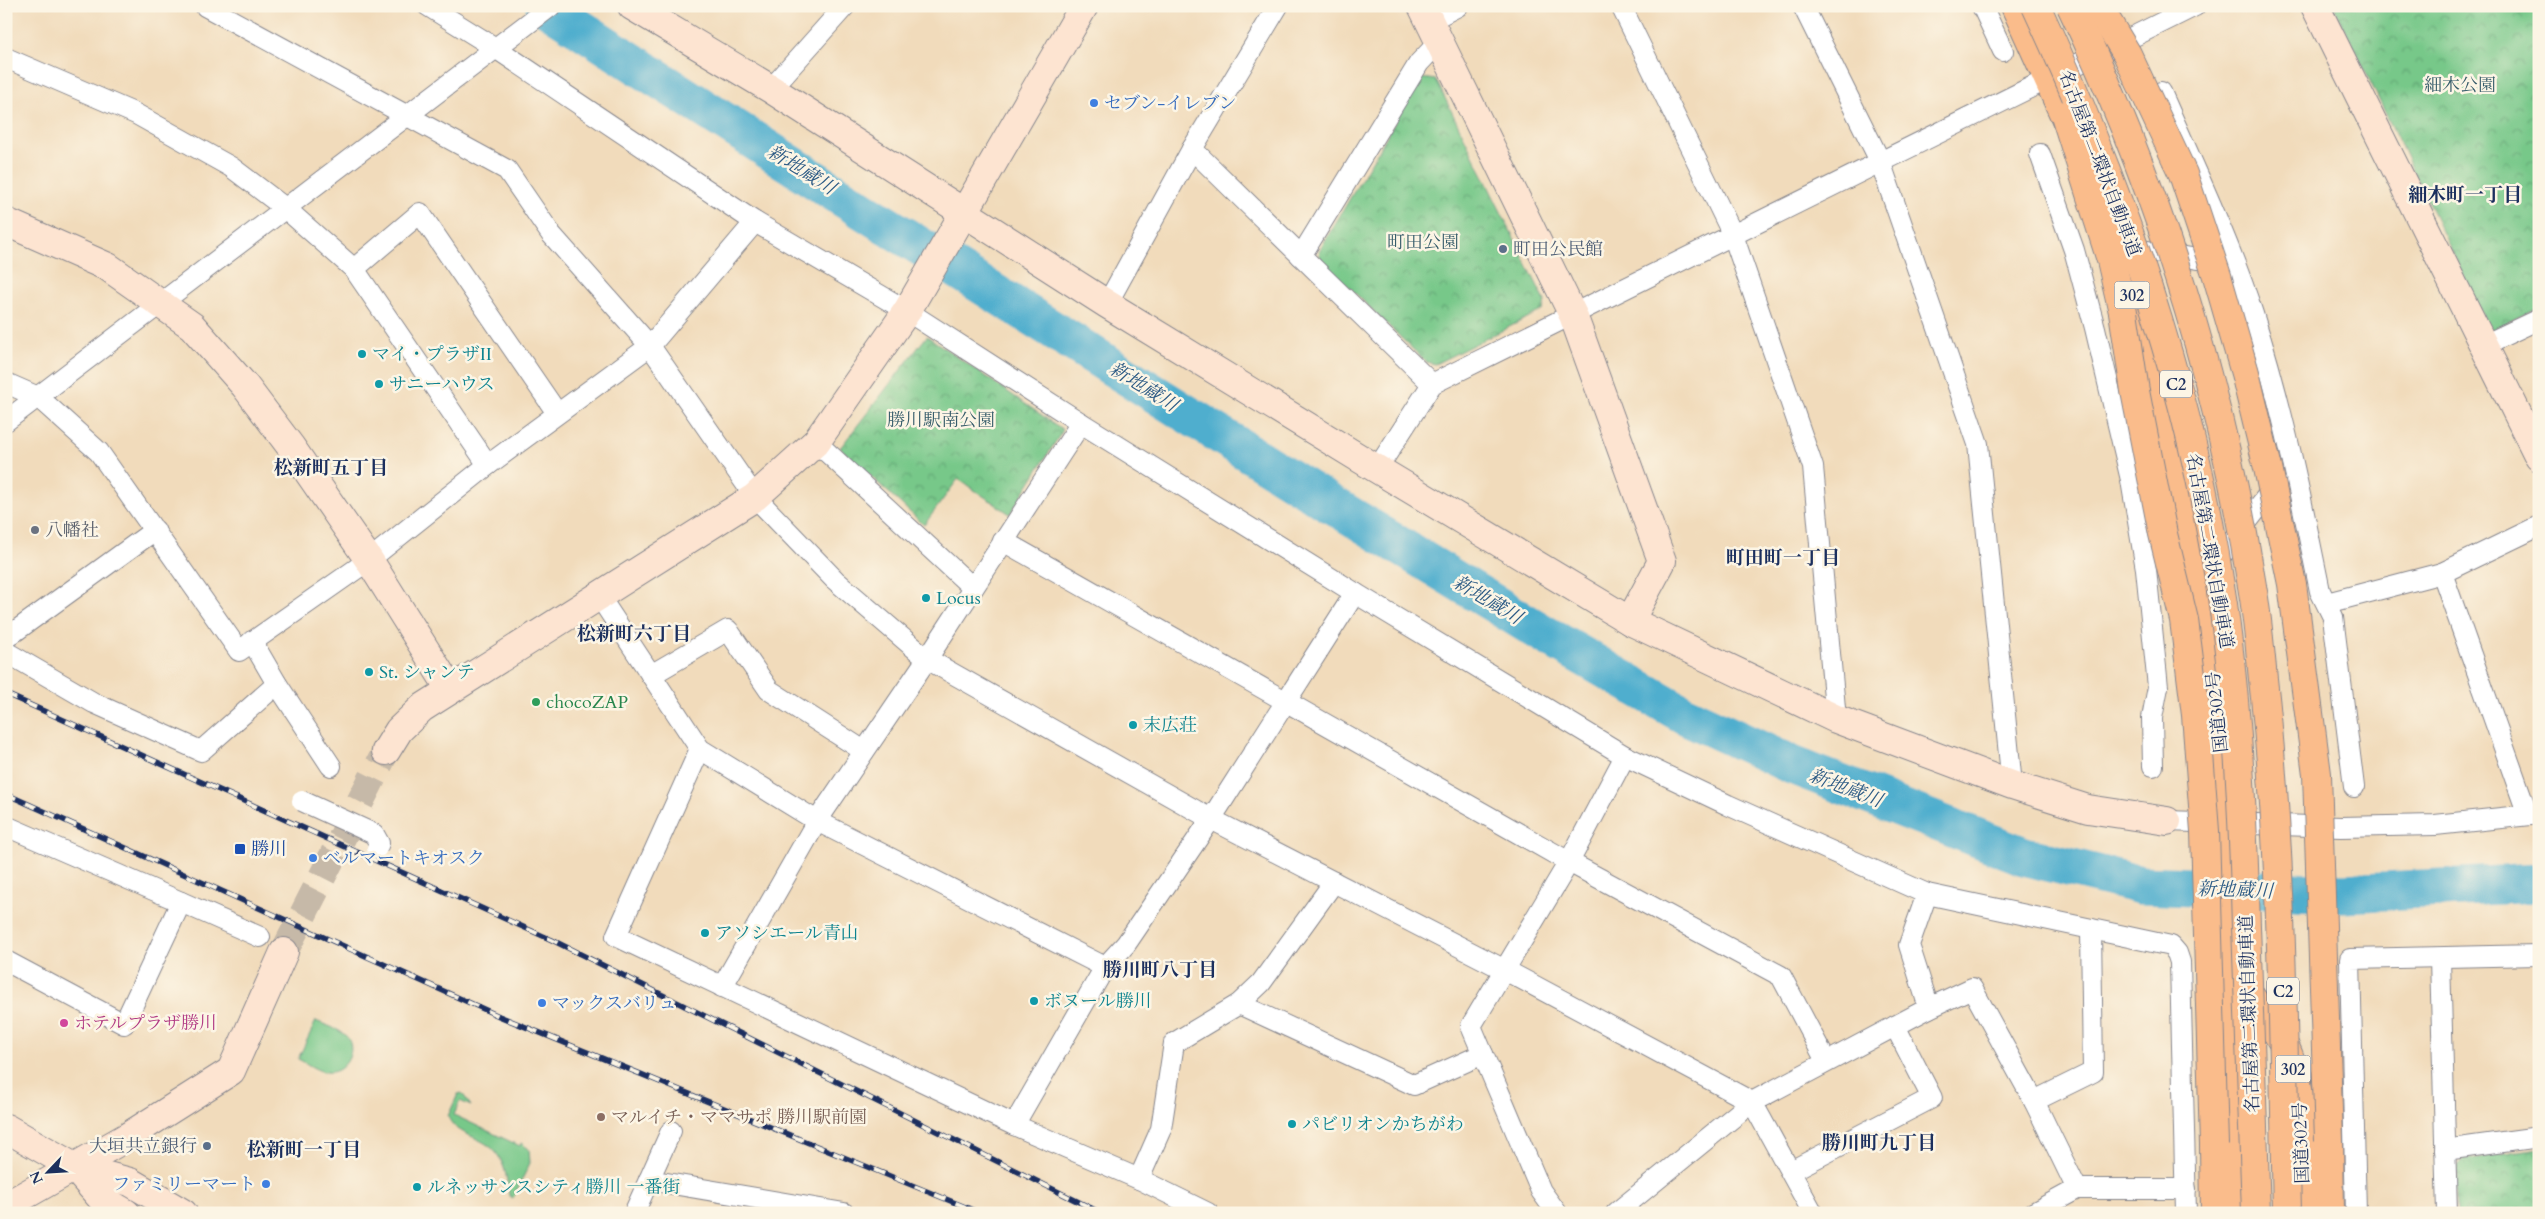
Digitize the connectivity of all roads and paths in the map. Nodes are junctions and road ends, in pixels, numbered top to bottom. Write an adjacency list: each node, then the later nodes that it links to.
1 (205, 6): 26 (street)
2 (428, 6): 20 (street)
3 (551, 6): 20 (street)
4 (632, 6): 24 (street)
5 (845, 6): 24 (street)
6 (1084, 6): 31 (street)
7 (1278, 6): 27 (street)
8 (1458, 6): 19 (street)
9 (1621, 6): 34 (street)
10 (1803, 6): 29 (street)
11 (1982, 6): 21 (street)
12 (2016, 6): 23 (highway, 国道302号 / 302)
13 (2023, 6): 142 (highway, bridge)
14 (2036, 6): 144 (highway, 名古屋第二環状自動車道 / C2, bridge)
15 (2071, 6): 145 (highway, 名古屋第二環状自動車道 / C2, bridge)
16 (2098, 6): 147 (highway, bridge)
17 (2195, 6): 23 (street)
18 (2315, 6): 47 (street)
19 (1430, 23): 36 (street); 43 (street)
20 (497, 49): 26 (street); 33 (street)
21 (2003, 51)
22 (6, 58): 30 (street)
23 (2050, 79): 29 (street); 35 (highway, 国道302号 / 302)
24 (771, 88): 31 (street)
25 (2161, 92): 37 (street)
26 (407, 116): 30 (street); 46 (street)
27 (1192, 149): 36 (street); 41 (street)
28 (2040, 154): 45 (street)
29 (1880, 161): 34 (street); 87 (street)
30 (285, 208): 38 (street); 40 (street)
31 (963, 214): 41 (street); 42 (street)
32 (6, 222): 40 (street)
33 (755, 222): 42 (street); 46 (street)
34 (1733, 235): 43 (street); 80 (street)
35 (2117, 246): 37 (street); 39 (highway, 国道302号 / 302)
36 (1301, 256): 49 (street)
37 (2235, 265): 56 (street)
38 (354, 269): 51 (street); 57 (street)
39 (2130, 289): 45 (street); 67 (highway, 国道302号 / 302)
40 (161, 302): 50 (street); 64 (street)
41 (1107, 304): 58 (street)
42 (907, 311): 53 (street); 54 (street)
43 (1573, 315): 49 (street); 71 (street)
44 (2539, 319): 47 (street)
45 (2096, 328): 60 (street)
46 (650, 346): 51 (street); 59 (street)
47 (2482, 346): 55 (street)
48 (6, 383): 50 (street)
49 (1432, 384): 58 (street)
50 (38, 397): 52 (street); 62 (street)
51 (557, 413): 57 (street)
52 (6, 421)
53 (1081, 423): 63 (street); 68 (street)
54 (816, 442): 59 (street); 66 (street)
55 (2539, 458)
56 (2294, 462): 67 (street); 70 (street)
57 (488, 465): 64 (street)
58 (1377, 470): 71 (street)
59 (755, 497): 69 (street); 75 (street)
60 (2134, 501): 67 (street); 86 (street)
61 (2539, 526): 65 (street)
62 (156, 530): 72 (street); 73 (street)
63 (1003, 541): 66 (street); 79 (street)
64 (369, 560): 73 (street); 78 (street)
65 (2442, 573): 70 (street); 90 (street)
66 (973, 588): 75 (street)
67 (2202, 590): 95 (highway, 国道302号 / 302)
68 (1355, 593): 79 (street); 84 (street)
69 (599, 596): 76 (street); 78 (street)
70 (2327, 603): 88 (street)
71 (1630, 621): 80 (street)
72 (6, 638)
73 (252, 641): 77 (street)
74 (6, 652): 77 (street)
75 (927, 659): 82 (street); 91 (street)
76 (652, 675): 81 (street); 82 (street)
77 (277, 684): 85 (street)
78 (450, 689): 83 (street)
79 (1287, 704): 91 (street); 97 (street)
80 (1836, 719): 87 (street)
81 (700, 749): 92 (street); 110 (street)
82 (864, 751): 92 (street)
83 (386, 752)
84 (1625, 756): 97 (street); 99 (street)
85 (331, 766)
86 (2153, 766)
87 (2012, 785): 93 (street)
88 (2354, 788)
89 (302, 801): 96 (street, bridge)
90 (2533, 814): 95 (street)
91 (1211, 819): 98 (street); 108 (street)
92 (817, 821): 108 (street); 110 (street)
93 (2167, 821): 95 (street)
94 (6, 826): 100 (street)
95 (2226, 831): 103 (highway, 国道302号 / 302)
96 (377, 848)
97 (1569, 862): 109 (street); 116 (street)
98 (1334, 882): 109 (street); 111 (street)
99 (1927, 894): 101 (street); 112 (street)
100 (181, 902): 102 (street); 107 (street)
101 (2091, 929): 117 (street); 118 (street)
102 (260, 937)
103 (2230, 940): 114 (highway, 国道302号 / 302); 146 (highway, 国道302号 / 302)
104 (284, 952): 125 (street)
105 (2539, 955): 106 (street)
106 (2440, 958): 124 (street); 148 (street)
107 (6, 961)
108 (1105, 967): 120 (street)
109 (1504, 970): 115 (street); 119 (street)
110 (722, 987): 120 (street)
111 (1239, 1004): 115 (street); 128 (street)
112 (1929, 1008): 113 (street); 118 (street)
113 (1895, 1026): 116 (street); 126 (street)
114 (2233, 1033): 117 (street); 143 (highway, 国道302号 / 302)
115 (1483, 1054): 137 (street)
116 (1826, 1061): 119 (street)
117 (2183, 1097): 130 (street)
118 (2034, 1100): 129 (street)
119 (1752, 1102): 126 (street); 138 (street)
120 (1014, 1125): 128 (street)
121 (6, 1128): 125 (street)
122 (670, 1131): 127 (street)
123 (2539, 1137): 124 (street)
124 (2445, 1150): 149 (street)
125 (74, 1167): 131 (street); 132 (street); 133 (street)
126 (1791, 1172): 139 (street)
127 (649, 1180): 134 (street); 135 (street)
128 (1139, 1180): 136 (street)
129 (2078, 1189): 130 (street); 140 (street)
130 (2186, 1189): 141 (street)
131 (6, 1206)
132 (126, 1213)
133 (183, 1213)
134 (634, 1213)
135 (844, 1213)
136 (1208, 1213)
137 (1557, 1213)
138 (1616, 1213)
139 (1813, 1213)
140 (2033, 1213)
141 (2186, 1213)
142 (2215, 1213)
143 (2238, 1213)
144 (2256, 1213)
145 (2288, 1213)
146 (2304, 1213)
147 (2330, 1213)
148 (2356, 1213)
149 (2447, 1213)

